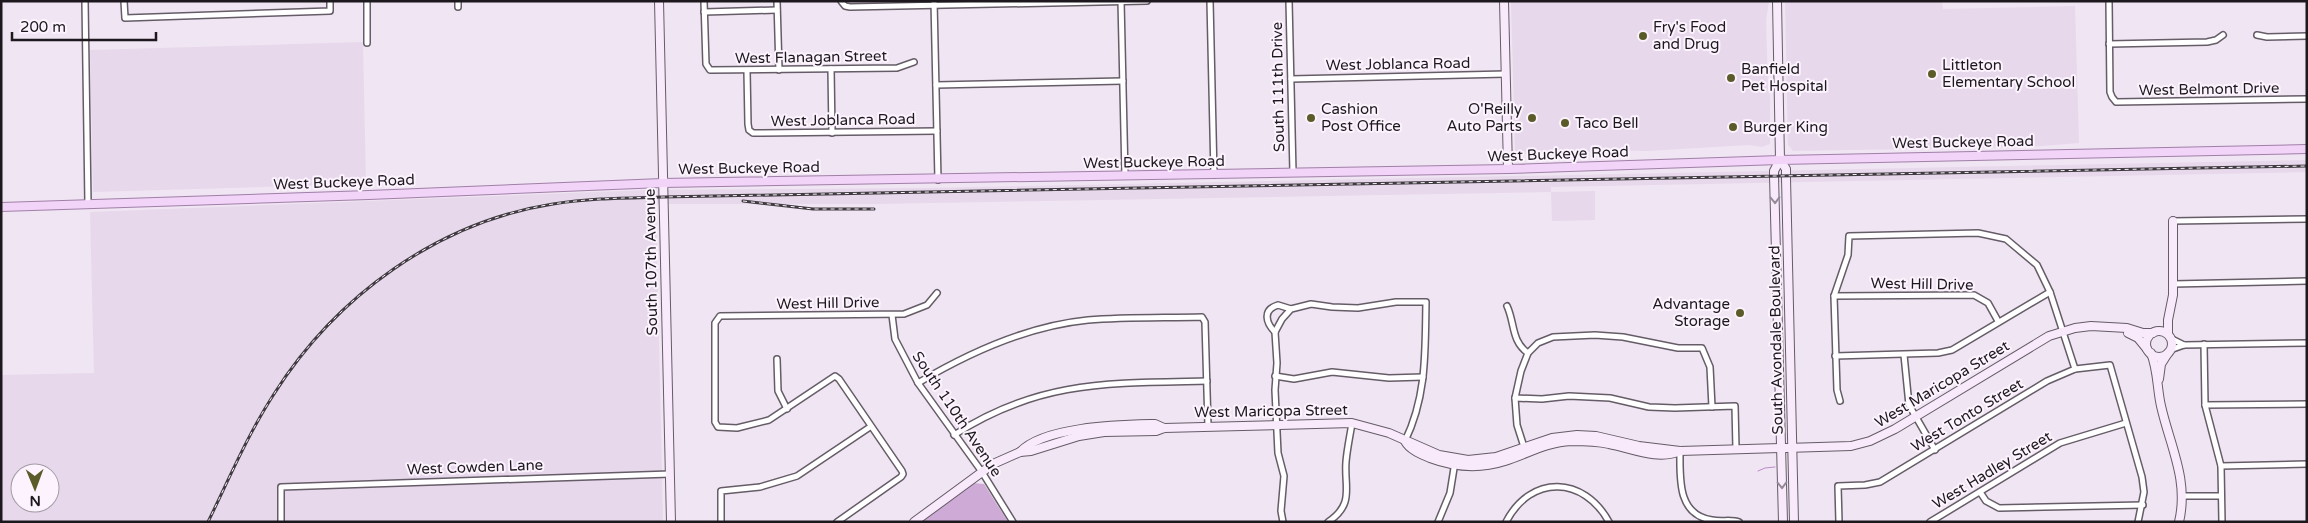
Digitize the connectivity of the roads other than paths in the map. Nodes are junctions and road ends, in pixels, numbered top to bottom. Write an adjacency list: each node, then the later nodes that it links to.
1 (85, 1): 43 (street)
2 (124, 1): 3 (street)
3 (330, 1)
4 (367, 1): 22 (street)
5 (659, 1): 42 (street, South 107th Avenue)
6 (704, 1): 18 (street)
7 (777, 1): 17 (street)
8 (1147, 1): 14 (street)
9 (1210, 1): 39 (street)
10 (1289, 1): 29 (street, South 111th Drive)
11 (1504, 1): 28 (street)
12 (1776, 1): 36 (street, South Avondale Boulevard)
13 (2109, 1): 23 (street)
14 (1121, 2): 16 (street); 30 (street)
15 (842, 3): 16 (street)
16 (934, 3): 31 (street)
17 (777, 10): 18 (street); 26 (street)
18 (704, 12): 27 (street, West Flanagan Street)
19 (2223, 35): 23 (street)
20 (2257, 35): 21 (street)
21 (2307, 36)
22 (367, 43)
23 (2109, 44): 32 (street, West Belmont Drive)
24 (914, 62): 25 (street, West Flanagan Street)
25 (831, 69): 26 (street, West Flanagan Street); 34 (street)
26 (779, 70): 27 (street, West Flanagan Street)
27 (747, 71): 34 (street, West Joblanca Road)
28 (1506, 74): 29 (street, West Joblanca Road); 37 (street)
29 (1290, 78): 38 (street, South 111th Drive)
30 (1123, 81): 31 (street); 40 (street)
31 (936, 85): 33 (street)
32 (2307, 99)
33 (937, 131): 34 (street, West Joblanca Road); 41 (street)
34 (832, 133)
35 (2307, 149): 36 (main road, West Buckeye Road)
36 (1780, 160): 37 (main road, West Buckeye Road); 47 (street, South Avondale Boulevard, one-way to 47); 48 (street, South Avondale Boulevard)
37 (1508, 169): 38 (main road, West Buckeye Road)
38 (1293, 173): 39 (main road, West Buckeye Road)
39 (1214, 175): 40 (main road, West Buckeye Road)
40 (1125, 176): 41 (main road, West Buckeye Road)
41 (938, 180): 42 (main road, West Buckeye Road)
42 (662, 183): 43 (main road, West Buckeye Road); 103 (street, South 107th Avenue)
43 (88, 204): 44 (main road, West Buckeye Road)
44 (1, 207)
45 (2307, 219): 46 (street)
46 (2173, 221): 50 (street)
47 (1775, 226): 48 (street); 93 (street, South Avondale Boulevard)
48 (1788, 262): 94 (street, South Avondale Boulevard)
49 (2307, 281): 50 (street)
50 (2174, 284): 55 (street)
51 (2050, 292): 53 (street); 58 (street); 60 (street)
52 (937, 293): 57 (street, West Hill Drive)
53 (1834, 296): 58 (street, West Hill Drive); 71 (street)
54 (1507, 306): 69 (street)
55 (2170, 308): 62 (street); 63 (street)
56 (1291, 309): 61 (street); 61 (street); 75 (street)
57 (892, 315): 77 (street, South 110th Avenue); 84 (street, West Hill Drive)
58 (1998, 321): 70 (street)
59 (2122, 329): 60 (street, West Maricopa Street); 62 (street, West Maricopa Street); 67 (street, West Maricopa Street)
60 (2062, 331): 73 (street); 85 (street, West Maricopa Street)
61 (1275, 332): 74 (street)
62 (2155, 332): 63 (street); 67 (street)
63 (2169, 336): 66 (street); 68 (street)
64 (2307, 343): 65 (street)
65 (2204, 344): 66 (street); 82 (street)
66 (2184, 345): 68 (street)
67 (2150, 351): 68 (street); 78 (street)
68 (2169, 352): 78 (street)
69 (1528, 353): 79 (street); 83 (street)
70 (1904, 355): 71 (street); 85 (street)
71 (1835, 356): 80 (street)
72 (777, 359): 84 (street)
73 (2075, 369): 87 (street, West Tonto Street); 97 (street, West Tonto Street)
74 (1275, 376): 75 (street); 88 (street)
75 (1423, 378): 92 (street)
76 (1207, 381): 77 (street); 89 (street); 91 (street)
77 (918, 382): 91 (street, South 110th Avenue)
78 (2158, 386): 105 (street)
79 (1515, 398): 83 (street); 96 (street)
80 (1840, 401)
81 (2307, 404): 82 (street)
82 (2205, 406): 101 (street)
83 (1712, 407): 95 (street)
84 (787, 409): 90 (street)
85 (1914, 417): 94 (street, West Maricopa Street); 97 (street)
86 (1352, 422): 88 (street, West Maricopa Street); 92 (street, West Maricopa Street); 115 (street)
87 (2126, 423): 104 (street, West Hadley Street); 107 (street)
88 (1275, 424): 89 (street, West Maricopa Street); 114 (street)
89 (1208, 426): 102 (street, West Maricopa Street)
90 (870, 427): 110 (street); 111 (street)
91 (954, 435): 102 (street, South 110th Avenue)
92 (1405, 442): 99 (street, West Maricopa Street)
93 (1782, 448): 94 (street, West Maricopa Street); 95 (street, West Maricopa Street); 120 (street, South Avondale Boulevard, one-way to 120)
94 (1792, 448): 121 (street, South Avondale Boulevard)
95 (1736, 449): 98 (street, West Maricopa Street)
96 (1525, 450): 98 (street, West Maricopa Street); 99 (street, West Maricopa Street)
97 (1935, 450): 122 (street, West Tonto Street)
98 (1680, 451): 119 (street)
99 (1455, 462): 116 (street)
100 (2307, 464): 101 (street)
101 (2221, 466): 106 (street)
102 (982, 472): 112 (street, West Maricopa Street); 113 (street, South 110th Avenue)
103 (670, 474): 108 (street, West Cowden Lane); 109 (street, South 107th Avenue)
104 (1980, 492): 107 (street); 123 (street, West Hadley Street)
105 (2182, 496): 106 (street); 125 (street)
106 (2221, 496): 126 (street)
107 (2143, 505): 124 (street)
108 (281, 522)
109 (671, 522)
110 (720, 522)
111 (837, 522)
112 (914, 522)
113 (1013, 522)
114 (1283, 522)
115 (1328, 522)
116 (1438, 522)
117 (1506, 522): 118 (street)
118 (1609, 522)
119 (1739, 522)
120 (1783, 522)
121 (1794, 522)
122 (1839, 522)
123 (1930, 522)
124 (2138, 522)
125 (2179, 522)
126 (2222, 522)

